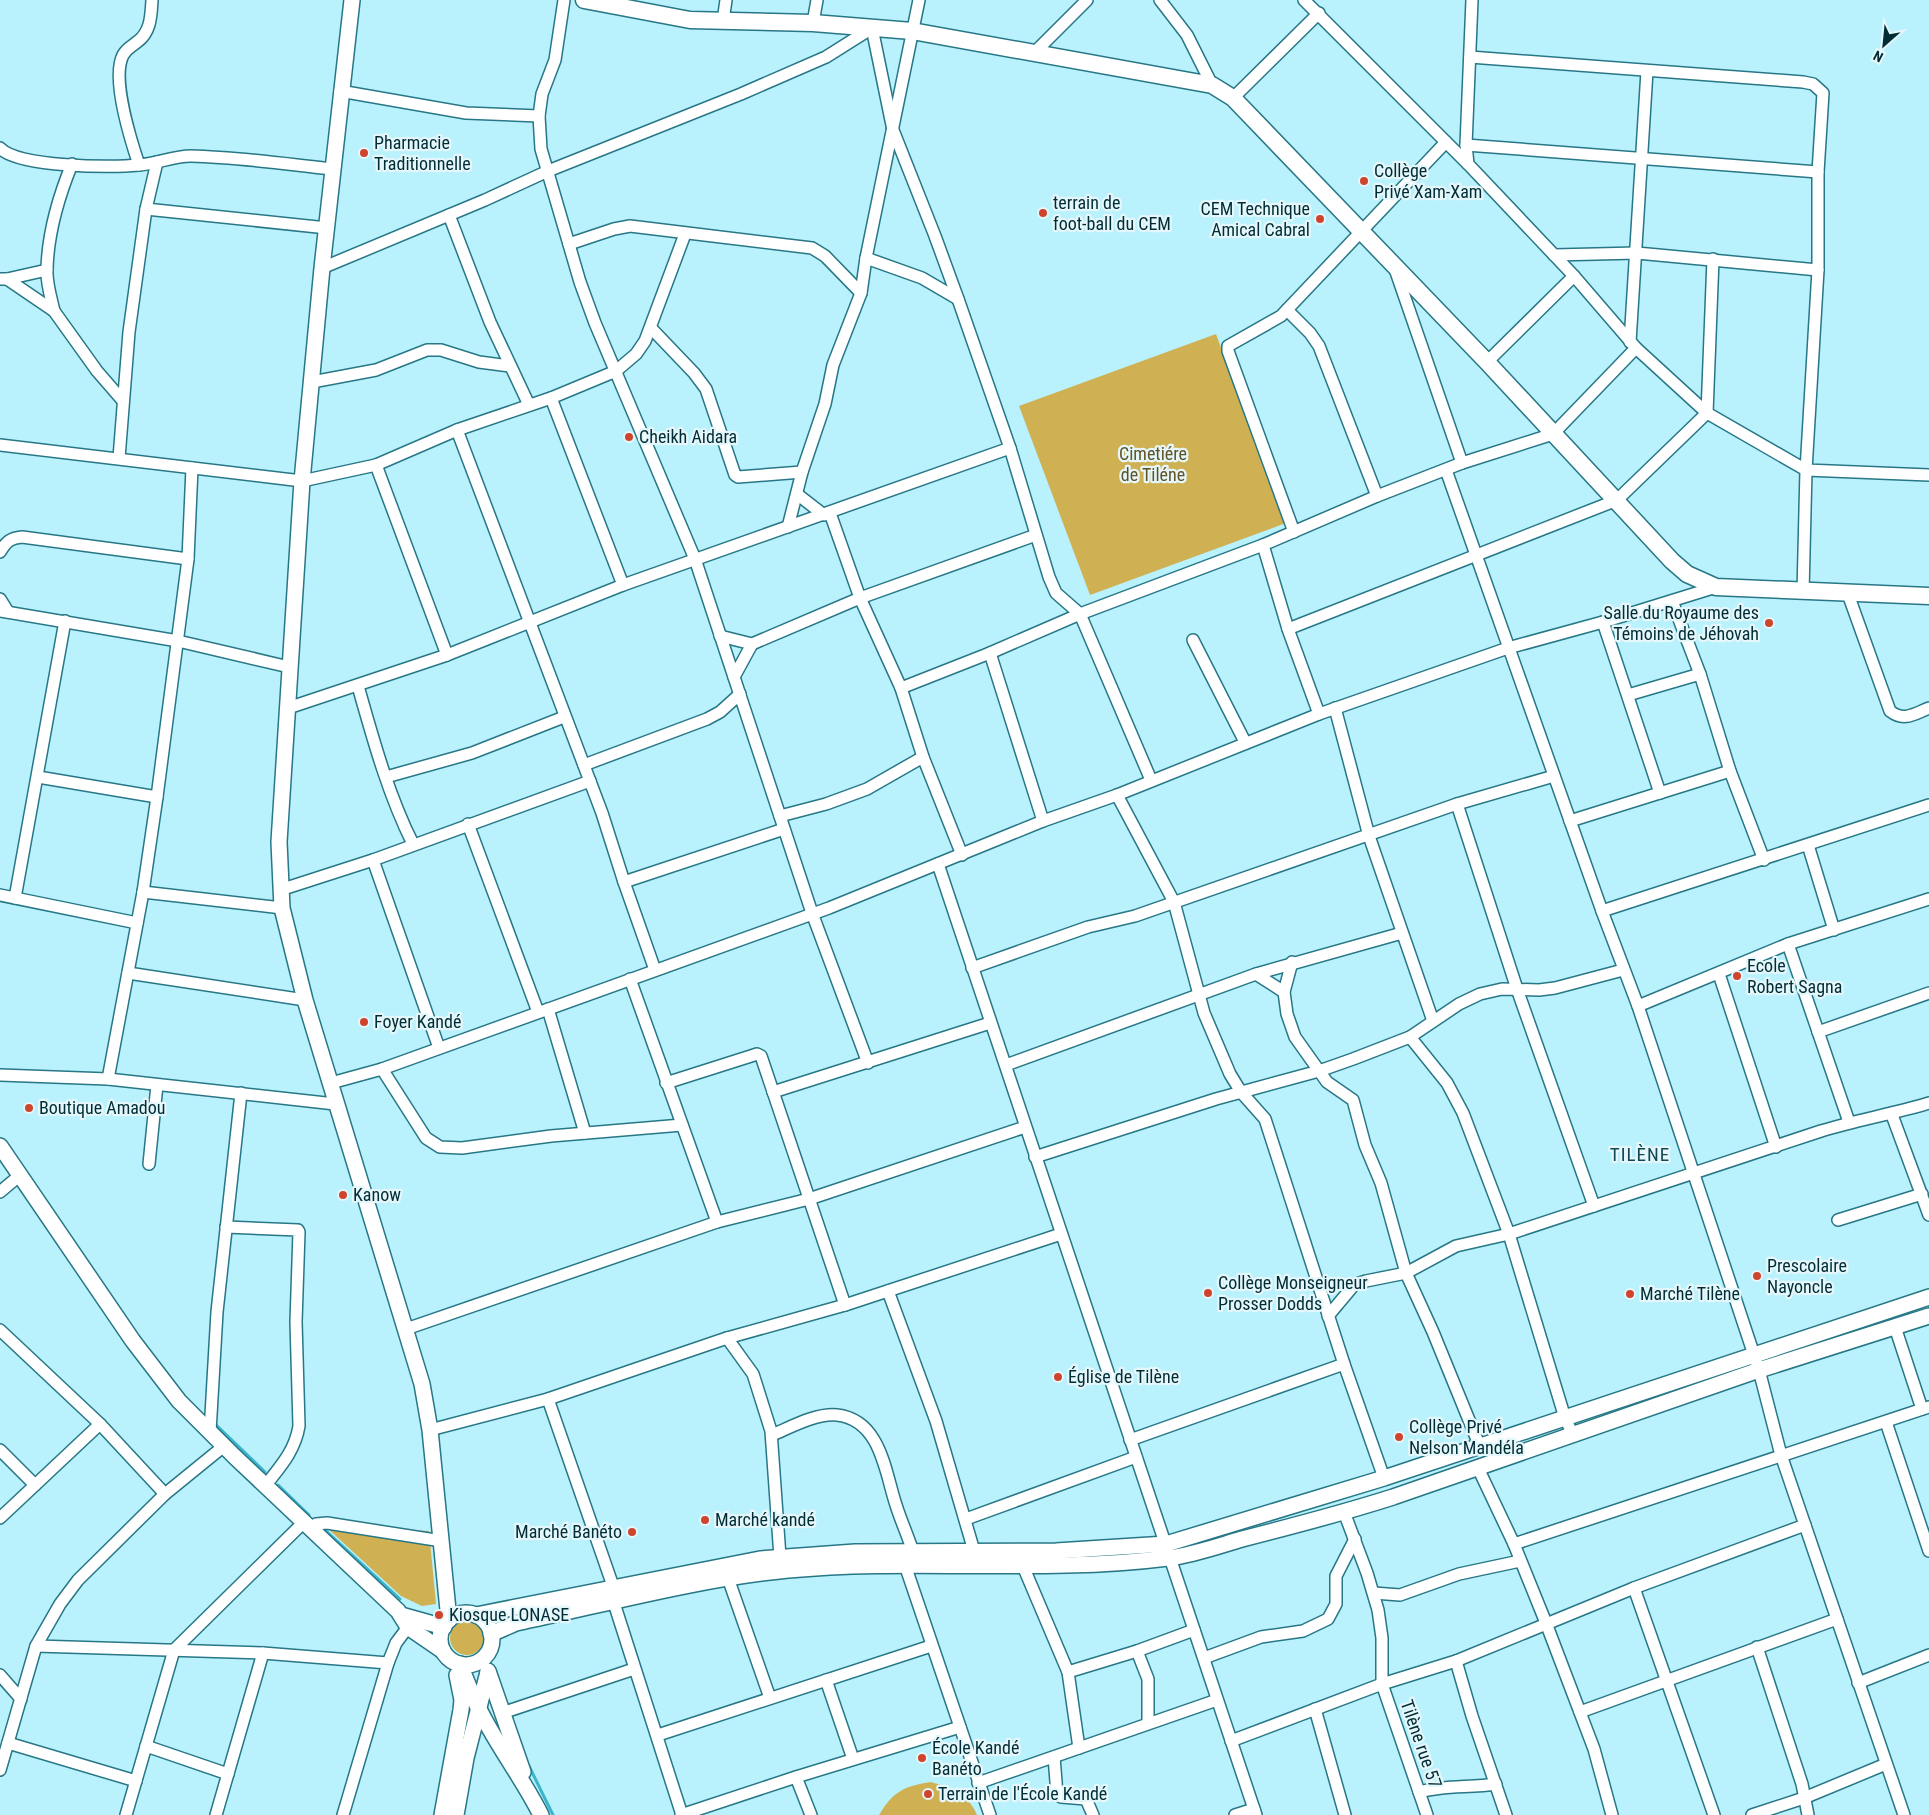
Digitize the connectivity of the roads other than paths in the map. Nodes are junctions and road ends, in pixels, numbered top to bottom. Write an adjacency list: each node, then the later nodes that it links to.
1 (152, 0): 32 (street)
2 (352, 0): 21 (street)
3 (564, 0): 23 (street)
4 (584, 0): 13 (main road)
5 (726, 0): 13 (street)
6 (818, 0): 14 (street)
7 (920, 0): 16 (street)
8 (1086, 0): 17 (street)
9 (1160, 0): 20 (street)
10 (1304, 0): 12 (street)
11 (1472, 0): 18 (street)
12 (1319, 13): 22 (street); 25 (street)
13 (723, 21): 14 (main road)
14 (813, 23): 15 (main road)
15 (872, 28): 16 (main road); 24 (street); 34 (street)
16 (912, 31): 17 (main road); 24 (street)
17 (1034, 53): 20 (main road)
18 (1470, 57): 19 (street); 26 (street)
19 (1647, 71): 28 (street); 35 (street)
20 (1212, 85): 22 (main road)
21 (340, 91): 23 (street); 33 (street)
22 (1233, 98): 39 (main road)
23 (538, 116): 34 (street)
24 (893, 130): 44 (street); 53 (street)
25 (1446, 142): 31 (street); 39 (street)
26 (1466, 145): 28 (street); 31 (street)
27 (0, 148): 30 (street)
28 (1641, 158): 35 (street); 42 (street)
29 (157, 162): 32 (street); 33 (street); 36 (street)
30 (72, 164): 32 (street); 48 (street)
31 (1468, 164): 43 (street)
32 (139, 166)
33 (332, 169): 38 (street)
34 (548, 171): 37 (street); 41 (street)
35 (1818, 172): 49 (street)
36 (146, 209): 38 (street); 63 (street)
37 (449, 215): 47 (street); 59 (street)
38 (327, 228): 47 (street)
39 (1360, 231): 46 (main road); 54 (street)
40 (685, 234): 41 (street); 52 (street); 56 (street)
41 (569, 244): 60 (street)
42 (1636, 253): 43 (street); 45 (street); 57 (street)
43 (1554, 255): 50 (street)
44 (866, 258): 52 (street); 53 (street)
45 (1713, 259): 49 (street); 65 (street)
46 (1394, 265): 58 (main road); 71 (street)
47 (322, 268): 61 (street)
48 (47, 270): 51 (street); 55 (street)
49 (1818, 270): 75 (street)
50 (1574, 276): 57 (street); 58 (street)
51 (3, 279): 55 (street)
52 (861, 293): 76 (street)
53 (958, 299): 69 (street)
54 (1288, 310): 80 (street); 84 (street)
55 (54, 311): 63 (street)
56 (651, 328): 60 (street); 76 (street)
57 (1633, 345): 65 (street); 67 (street)
58 (1487, 362): 67 (main road)
59 (510, 366): 61 (street); 64 (street)
60 (616, 371): 62 (street); 90 (street)
61 (312, 382): 78 (street)
62 (551, 398): 64 (street); 91 (street)
63 (123, 402): 70 (street)
64 (529, 405): 66 (street)
65 (1707, 413): 75 (street); 81 (street)
66 (458, 430): 72 (street); 102 (street)
67 (1553, 434): 71 (street); 81 (main road)
68 (0, 445): 70 (street)
69 (1010, 448): 82 (street); 85 (street)
70 (119, 458): 73 (street)
71 (1462, 463): 74 (street)
72 (376, 464): 78 (street); 111 (street)
73 (192, 468): 78 (street); 89 (street)
74 (1446, 470): 80 (street); 88 (street)
75 (1806, 470): 77 (street); 93 (street)
76 (802, 472): 79 (street)
77 (1929, 475)
78 (302, 481): 112 (street)
79 (797, 494): 82 (street); 83 (street)
80 (1377, 496): 84 (street)
81 (1617, 500): 88 (street); 92 (main road)
82 (827, 514): 83 (street); 96 (street)
83 (788, 527): 90 (street)
84 (1294, 532): 86 (street)
85 (1036, 535): 96 (street); 100 (street)
86 (1263, 546): 100 (street); 104 (street)
87 (0, 552): 89 (street)
88 (1476, 554): 104 (street); 109 (street)
89 (188, 559): 107 (street)
90 (695, 559): 91 (street); 105 (street)
91 (623, 585): 102 (street)
92 (1716, 587): 93 (main road); 98 (street)
93 (1804, 592): 94 (main road)
94 (1848, 594): 95 (main road); 121 (street)
95 (1929, 596)
96 (860, 598): 108 (street); 116 (street)
97 (0, 599): 99 (street)
98 (1672, 601): 103 (street); 113 (street)
99 (4, 612): 101 (street)
100 (1080, 614): 110 (street); 132 (street)
101 (65, 621): 107 (street); 129 (street)
102 (531, 621): 111 (street); 123 (street)
103 (1603, 622): 109 (street); 118 (street)
104 (1288, 629): 122 (street)
105 (720, 636): 108 (street); 114 (street)
106 (1193, 640): 124 (street)
107 (178, 641): 112 (street); 135 (street)
108 (752, 644): 114 (street)
109 (1508, 648): 120 (street); 128 (street)
110 (990, 654): 116 (street); 139 (street)
111 (447, 655): 115 (street)
112 (289, 667): 119 (street)
113 (1700, 674): 118 (street); 127 (street)
114 (734, 677): 117 (street)
115 (358, 686): 119 (street); 130 (street)
116 (900, 688): 125 (street)
117 (740, 694): 126 (street); 138 (street)
118 (1628, 695): 133 (street)
119 (288, 708): 151 (street)
120 (1335, 708): 122 (street); 143 (street)
121 (1929, 708)
122 (1318, 714): 124 (street)
123 (564, 717): 126 (street); 130 (street)
124 (1245, 742): 132 (street)
125 (923, 757): 138 (street); 146 (street)
126 (584, 765): 131 (street)
127 (1730, 771): 133 (street); 148 (street)
128 (1554, 776): 136 (street); 140 (street)
129 (38, 777): 135 (street); 154 (street)
130 (386, 777): 144 (street)
131 (590, 780): 141 (street); 150 (street)
132 (1151, 780): 134 (street)
133 (1660, 793): 140 (street)
134 (1117, 795): 139 (street); 156 (street)
135 (157, 797): 152 (street)
136 (1457, 804): 143 (street); 172 (street)
137 (1929, 805): 145 (street)
138 (780, 816): 142 (street)
139 (1043, 821): 146 (street)
140 (1570, 821): 158 (street)
141 (468, 824): 144 (street); 178 (street)
142 (784, 829): 150 (street); 159 (street)
143 (1369, 836): 156 (street); 162 (street)
144 (413, 844): 147 (street)
145 (1808, 845): 148 (street); 161 (street)
146 (962, 855): 149 (street)
147 (373, 860): 151 (street); 183 (street)
148 (1764, 860): 158 (street)
149 (938, 864): 159 (street); 165 (street)
150 (624, 882): 166 (street)
151 (280, 890): 157 (street)
152 (143, 892): 157 (street); 160 (street)
153 (0, 895): 154 (street)
154 (15, 898): 160 (street)
155 (1929, 900): 161 (street)
156 (1174, 902): 165 (street); 175 (street)
157 (282, 908): 176 (street)
158 (1602, 912): 167 (street)
159 (812, 914): 166 (street); 184 (street)
160 (137, 923): 168 (street)
161 (1834, 930): 163 (street)
162 (1402, 933): 164 (street); 179 (street)
163 (1788, 944): 170 (street); 181 (street)
164 (1292, 962): 169 (street); 173 (street)
165 (972, 968): 180 (street)
166 (655, 970): 171 (street)
167 (1623, 970): 172 (street); 177 (street)
168 (128, 973): 176 (street); 189 (street)
169 (1256, 974): 173 (street); 175 (street)
170 (1719, 974): 177 (street); 204 (street)
171 (630, 979): 178 (street); 190 (street)
172 (1517, 989): 179 (street); 212 (street)
173 (1284, 992): 187 (street)
174 (1929, 993): 181 (street)
175 (1199, 995): 185 (street); 194 (street)
176 (304, 1000): 191 (street)
177 (1638, 1006): 207 (street)
178 (543, 1010): 183 (street); 202 (street)
179 (1433, 1021): 182 (street)
180 (990, 1023): 184 (street); 185 (street)
181 (1818, 1032): 199 (street)
182 (1410, 1037): 187 (street); 218 (street)
183 (439, 1048): 186 (street)
184 (868, 1063): 193 (street)
185 (1006, 1065): 201 (street)
186 (382, 1069): 191 (street); 202 (street)
187 (1319, 1072): 194 (street); 219 (street)
188 (0, 1075): 189 (street)
189 (108, 1079): 192 (street)
190 (666, 1083): 193 (street); 200 (street)
191 (330, 1084): 197 (street)
192 (157, 1085): 195 (street); 206 (street)
193 (773, 1092): 211 (street)
194 (1241, 1092): 205 (street); 223 (street)
195 (241, 1093): 197 (street); 216 (street)
196 (1929, 1102): 198 (street)
197 (335, 1104): 226 (street)
198 (1892, 1115): 199 (street); 210 (street)
199 (1849, 1122): 204 (street)
200 (682, 1125): 202 (street); 215 (street)
201 (1025, 1127): 205 (street); 211 (street)
202 (585, 1133)
203 (0, 1146): 208 (street)
204 (1776, 1147): 207 (street)
205 (1035, 1157): 217 (street)
206 (149, 1164)
207 (1695, 1173): 212 (street); 229 (street)
208 (19, 1176): 209 (street); 238 (street)
209 (0, 1192)
210 (1922, 1194): 213 (street); 214 (street)
211 (809, 1199): 215 (street); 222 (street)
212 (1594, 1206): 218 (street)
213 (1929, 1215)
214 (1838, 1220)
215 (717, 1222): 226 (street)
216 (226, 1227): 238 (street); 250 (street)
217 (1061, 1234): 220 (street); 241 (street)
218 (1508, 1234): 219 (street); 234 (street)
219 (1406, 1273): 223 (street); 243 (street)
220 (888, 1291): 222 (street); 254 (street)
221 (1929, 1297): 229 (street)
222 (845, 1304): 228 (street)
223 (1328, 1316): 230 (street)
224 (1929, 1316): 225 (street)
225 (1894, 1327): 231 (street); 233 (street)
226 (406, 1329): 237 (street)
227 (0, 1330): 236 (street)
228 (727, 1338): 232 (street); 239 (street)
229 (1753, 1355): 231 (street); 234 (street)
230 (1344, 1364): 241 (street); 248 (street)
231 (1759, 1370): 240 (street); 245 (street)
232 (548, 1399): 237 (street); 272 (street)
233 (1925, 1408): 235 (street)
234 (1565, 1418): 240 (street); 243 (street)
235 (1886, 1422): 245 (street); 262 (street)
236 (100, 1424): 249 (street); 251 (street)
237 (430, 1430): 258 (street)
238 (210, 1432): 242 (street)
239 (772, 1435): 263 (street); 264 (street)
240 (1573, 1435): 247 (street)
241 (1130, 1440): 246 (street)
242 (224, 1446): 250 (street); 251 (street)
243 (1480, 1447): 248 (street)
244 (0, 1450): 249 (street)
245 (1781, 1454): 256 (street); 259 (street)
246 (1136, 1457): 254 (street); 261 (street)
247 (1478, 1468): 252 (street); 259 (street)
248 (1384, 1478): 261 (street)
249 (35, 1485): 253 (street)
250 (265, 1486): 255 (street)
251 (165, 1494): 280 (street)
252 (1344, 1512): 257 (street, Tilène rue 57); 261 (street)
253 (0, 1518)
254 (966, 1519): 260 (street)
255 (308, 1525): 258 (street); 275 (street); 283 (street)
256 (1805, 1525): 270 (street); 274 (street)
257 (1355, 1540): 271 (street, Tilène rue 57); 289 (street)
258 (442, 1541): 269 (street)
259 (1514, 1544): 265 (street)
260 (974, 1551): 261 (street); 263 (street)
261 (1168, 1551): 267 (street); 278 (street)
262 (1929, 1551)
263 (913, 1552): 264 (street)
264 (780, 1557): 272 (street)
265 (1520, 1561): 271 (street); 277 (street)
266 (905, 1565): 267 (street); 268 (street); 281 (street)
267 (1023, 1566): 294 (street)
268 (728, 1578): 272 (street); 300 (street)
269 (448, 1588): 273 (street); 276 (street)
270 (1634, 1588): 277 (street); 297 (street)
271 (1374, 1593): 299 (street, Tilène rue 57)
272 (614, 1596): 273 (street); 279 (street); 292 (street)
273 (470, 1614): 276 (street); 279 (street)
274 (1838, 1619): 282 (street); 298 (street)
275 (405, 1621): 276 (street); 288 (street); 291 (street)
276 (446, 1623): 288 (street)
277 (1546, 1623): 290 (street); 305 (street)
278 (1194, 1630): 284 (street); 289 (street)
279 (491, 1634): 286 (street)
280 (36, 1646): 283 (street); 301 (street)
281 (931, 1646): 296 (street); 308 (street)
282 (1757, 1647): 297 (street); 325 (street)
283 (174, 1650): 285 (street); 312 (street)
284 (1137, 1651): 294 (street); 307 (street)
285 (263, 1653): 291 (street); 318 (street)
286 (488, 1654): 288 (street); 293 (street)
287 (1929, 1655): 298 (street)
288 (451, 1658): 304 (street); 330 (street)
289 (1204, 1658): 302 (street)
290 (1456, 1661): 299 (street); 323 (street)
291 (388, 1663): 329 (street)
292 (634, 1669): 306 (street); 309 (street)
293 (488, 1672): 304 (street); 306 (street)
294 (1068, 1672): 313 (street)
295 (0, 1675): 301 (street)
296 (826, 1680): 300 (street); 315 (street)
297 (1665, 1680): 305 (street); 342 (street)
298 (1858, 1683): 316 (street)
299 (1382, 1684): 303 (street); 324 (street, Tilène rue 57)
300 (770, 1698): 309 (street)
301 (21, 1699): 311 (street)
302 (1217, 1700): 307 (street); 310 (street)
303 (1315, 1708): 310 (street); 338 (street)
304 (479, 1710): 321 (street); 331 (street)
305 (1580, 1712): 341 (street)
306 (502, 1713): 321 (street)
307 (1148, 1724): 313 (street)
308 (960, 1727): 315 (street); 322 (street)
309 (658, 1735): 333 (street)
310 (1231, 1741): 326 (street)
311 (8, 1743): 317 (street); 320 (street)
312 (146, 1746): 318 (street); 320 (street)
313 (1079, 1748): 314 (street)
314 (1054, 1757): 322 (street); 336 (street)
315 (853, 1759): 319 (street)
316 (1886, 1764): 325 (street); 345 (street)
317 (0, 1770)
318 (228, 1774): 328 (street)
319 (796, 1777): 333 (street); 334 (street)
320 (136, 1781): 327 (street)
321 (524, 1781): 332 (street)
322 (978, 1783): 335 (street)
323 (1496, 1784): 324 (street); 340 (street)
324 (1419, 1792): 339 (street, Tilène rue 57)
325 (1804, 1798): 343 (street); 344 (street)
326 (1255, 1812): 337 (street)
327 (126, 1815)
328 (216, 1815)
329 (343, 1815)
330 (442, 1815)
331 (456, 1815)
332 (541, 1815)
333 (682, 1815)
334 (811, 1815)
335 (990, 1815)
336 (1093, 1815)
337 (1235, 1815)
338 (1345, 1815)
339 (1427, 1815)
340 (1506, 1815)
341 (1612, 1815)
342 (1714, 1815)
343 (1752, 1815)
344 (1808, 1815)
345 (1904, 1815)

